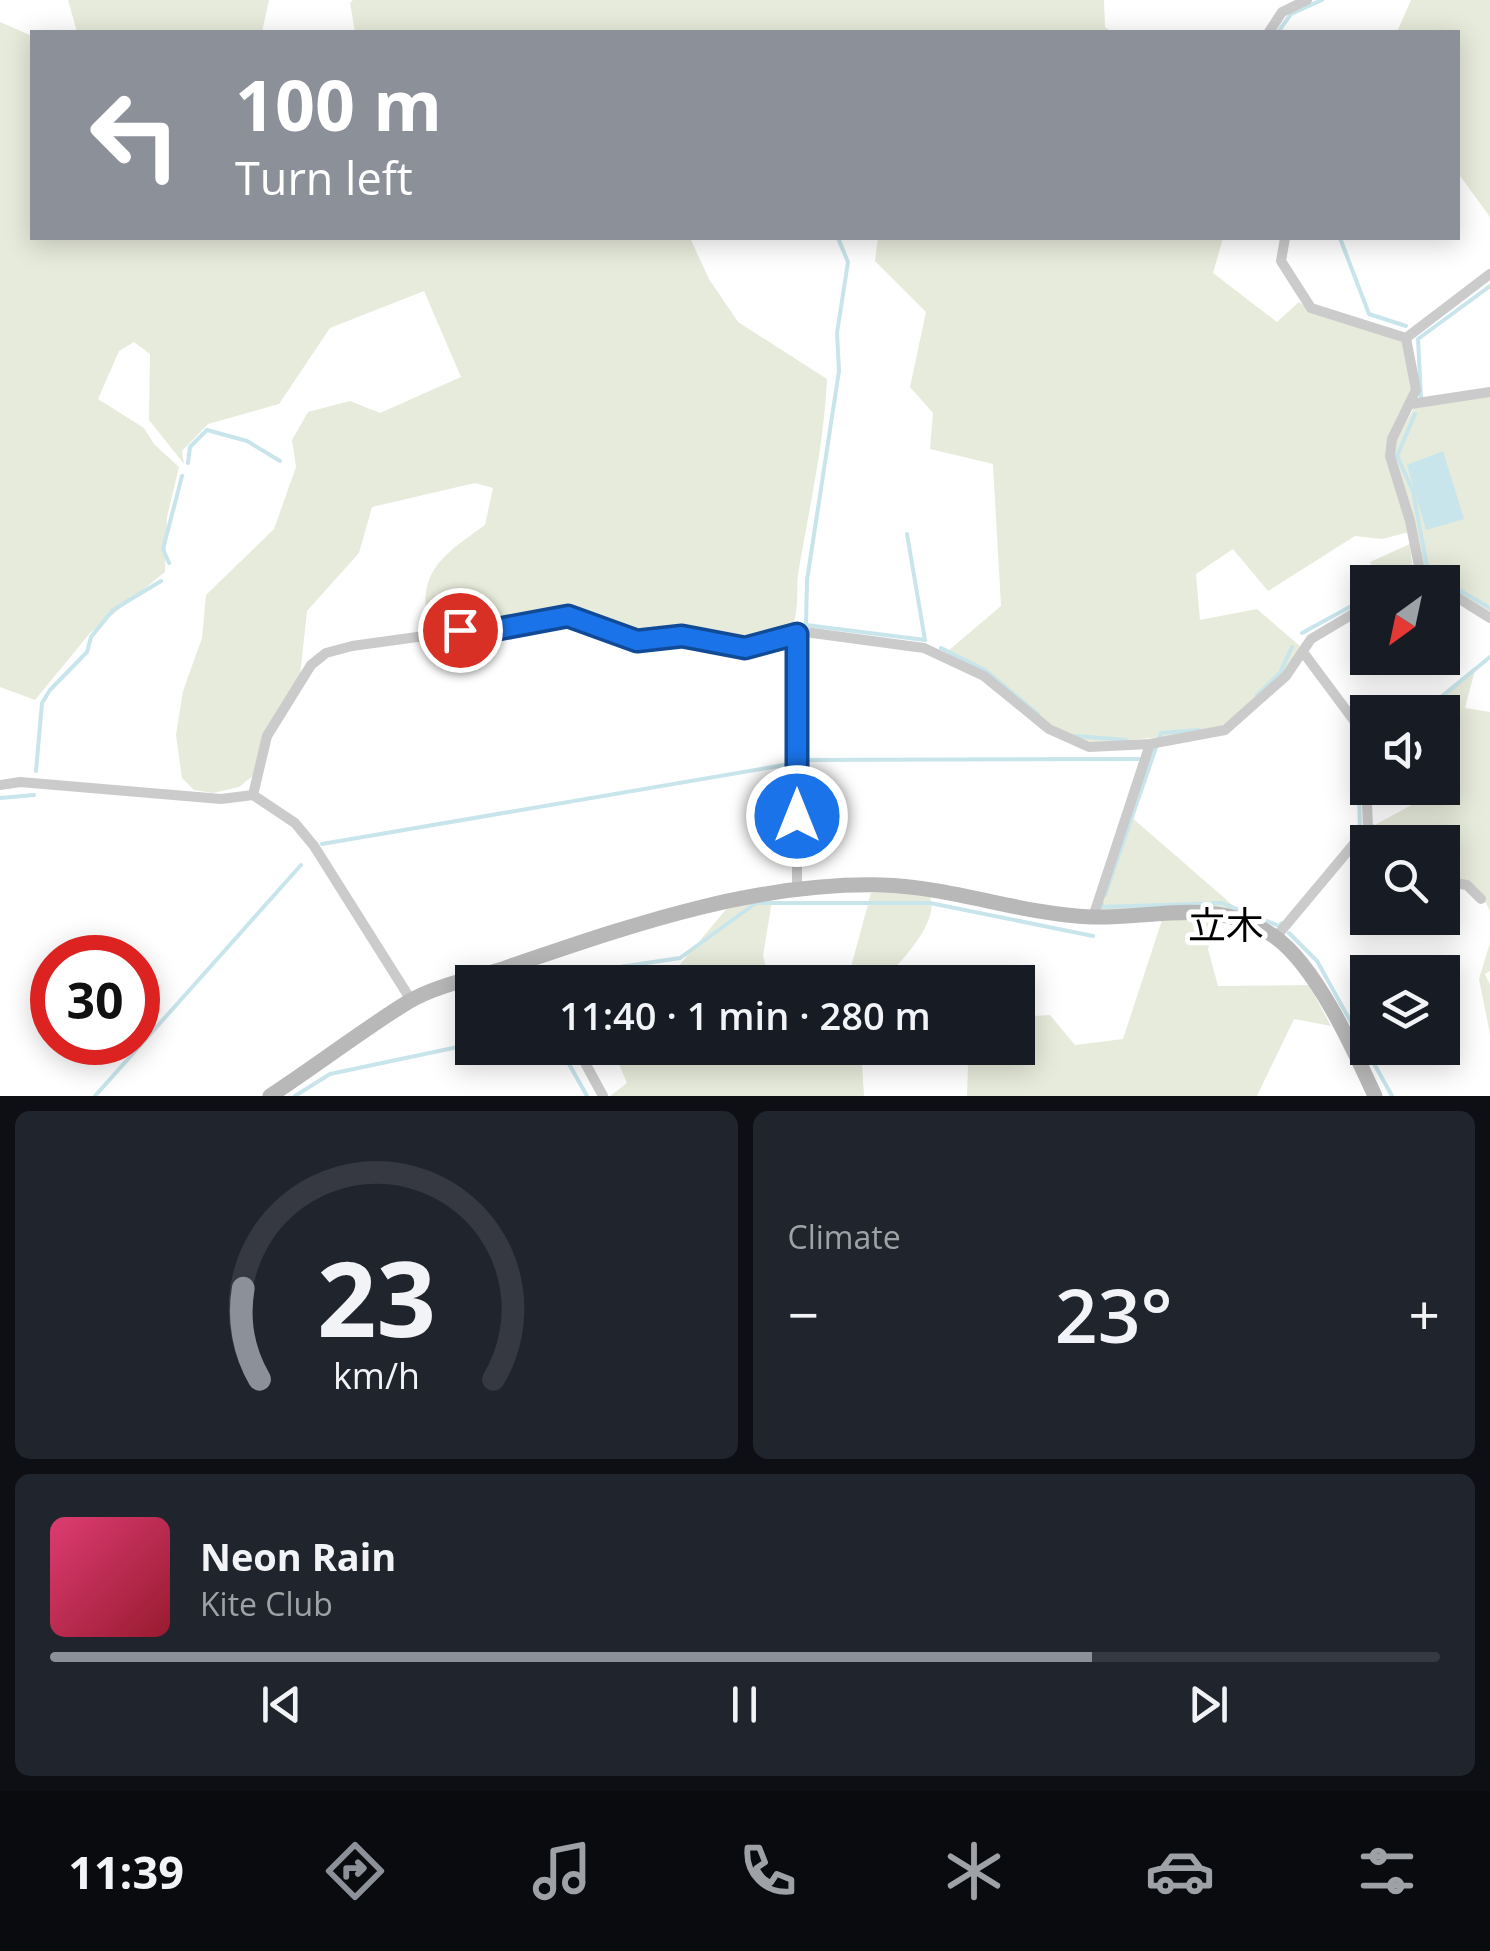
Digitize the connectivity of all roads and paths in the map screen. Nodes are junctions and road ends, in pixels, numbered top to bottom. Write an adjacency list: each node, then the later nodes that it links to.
1 (1306, 0): 2 (street)
2 (1270, 30)
3 (1284, 240): 5 (street)
4 (1490, 274): 5 (street)
5 (1406, 338): 7 (street)
6 (1490, 392): 7 (street)
7 (1411, 404): 8 (street)
8 (1419, 565)
9 (1460, 599): 11 (street)
10 (1350, 616): 13 (street)
11 (1490, 618)
12 (797, 634): 14 (street); 16 (street); 20 (street)
13 (1303, 652): 14 (street); 17 (street)
14 (1157, 741): 22 (street)
15 (0, 785): 16 (street)
16 (253, 795): 26 (street)
17 (1368, 825)
18 (1350, 849): 23 (street)
19 (1460, 884): 21 (street)
20 (798, 889): 22 (street); 24 (street)
21 (1480, 899)
22 (1093, 917): 23 (street)
23 (1276, 938): 30 (street)
24 (528, 960): 25 (street); 26 (street)
25 (531, 965)
26 (410, 1000): 28 (street)
27 (586, 1065): 29 (street)
28 (270, 1096)
29 (603, 1096)
30 (1375, 1096)

